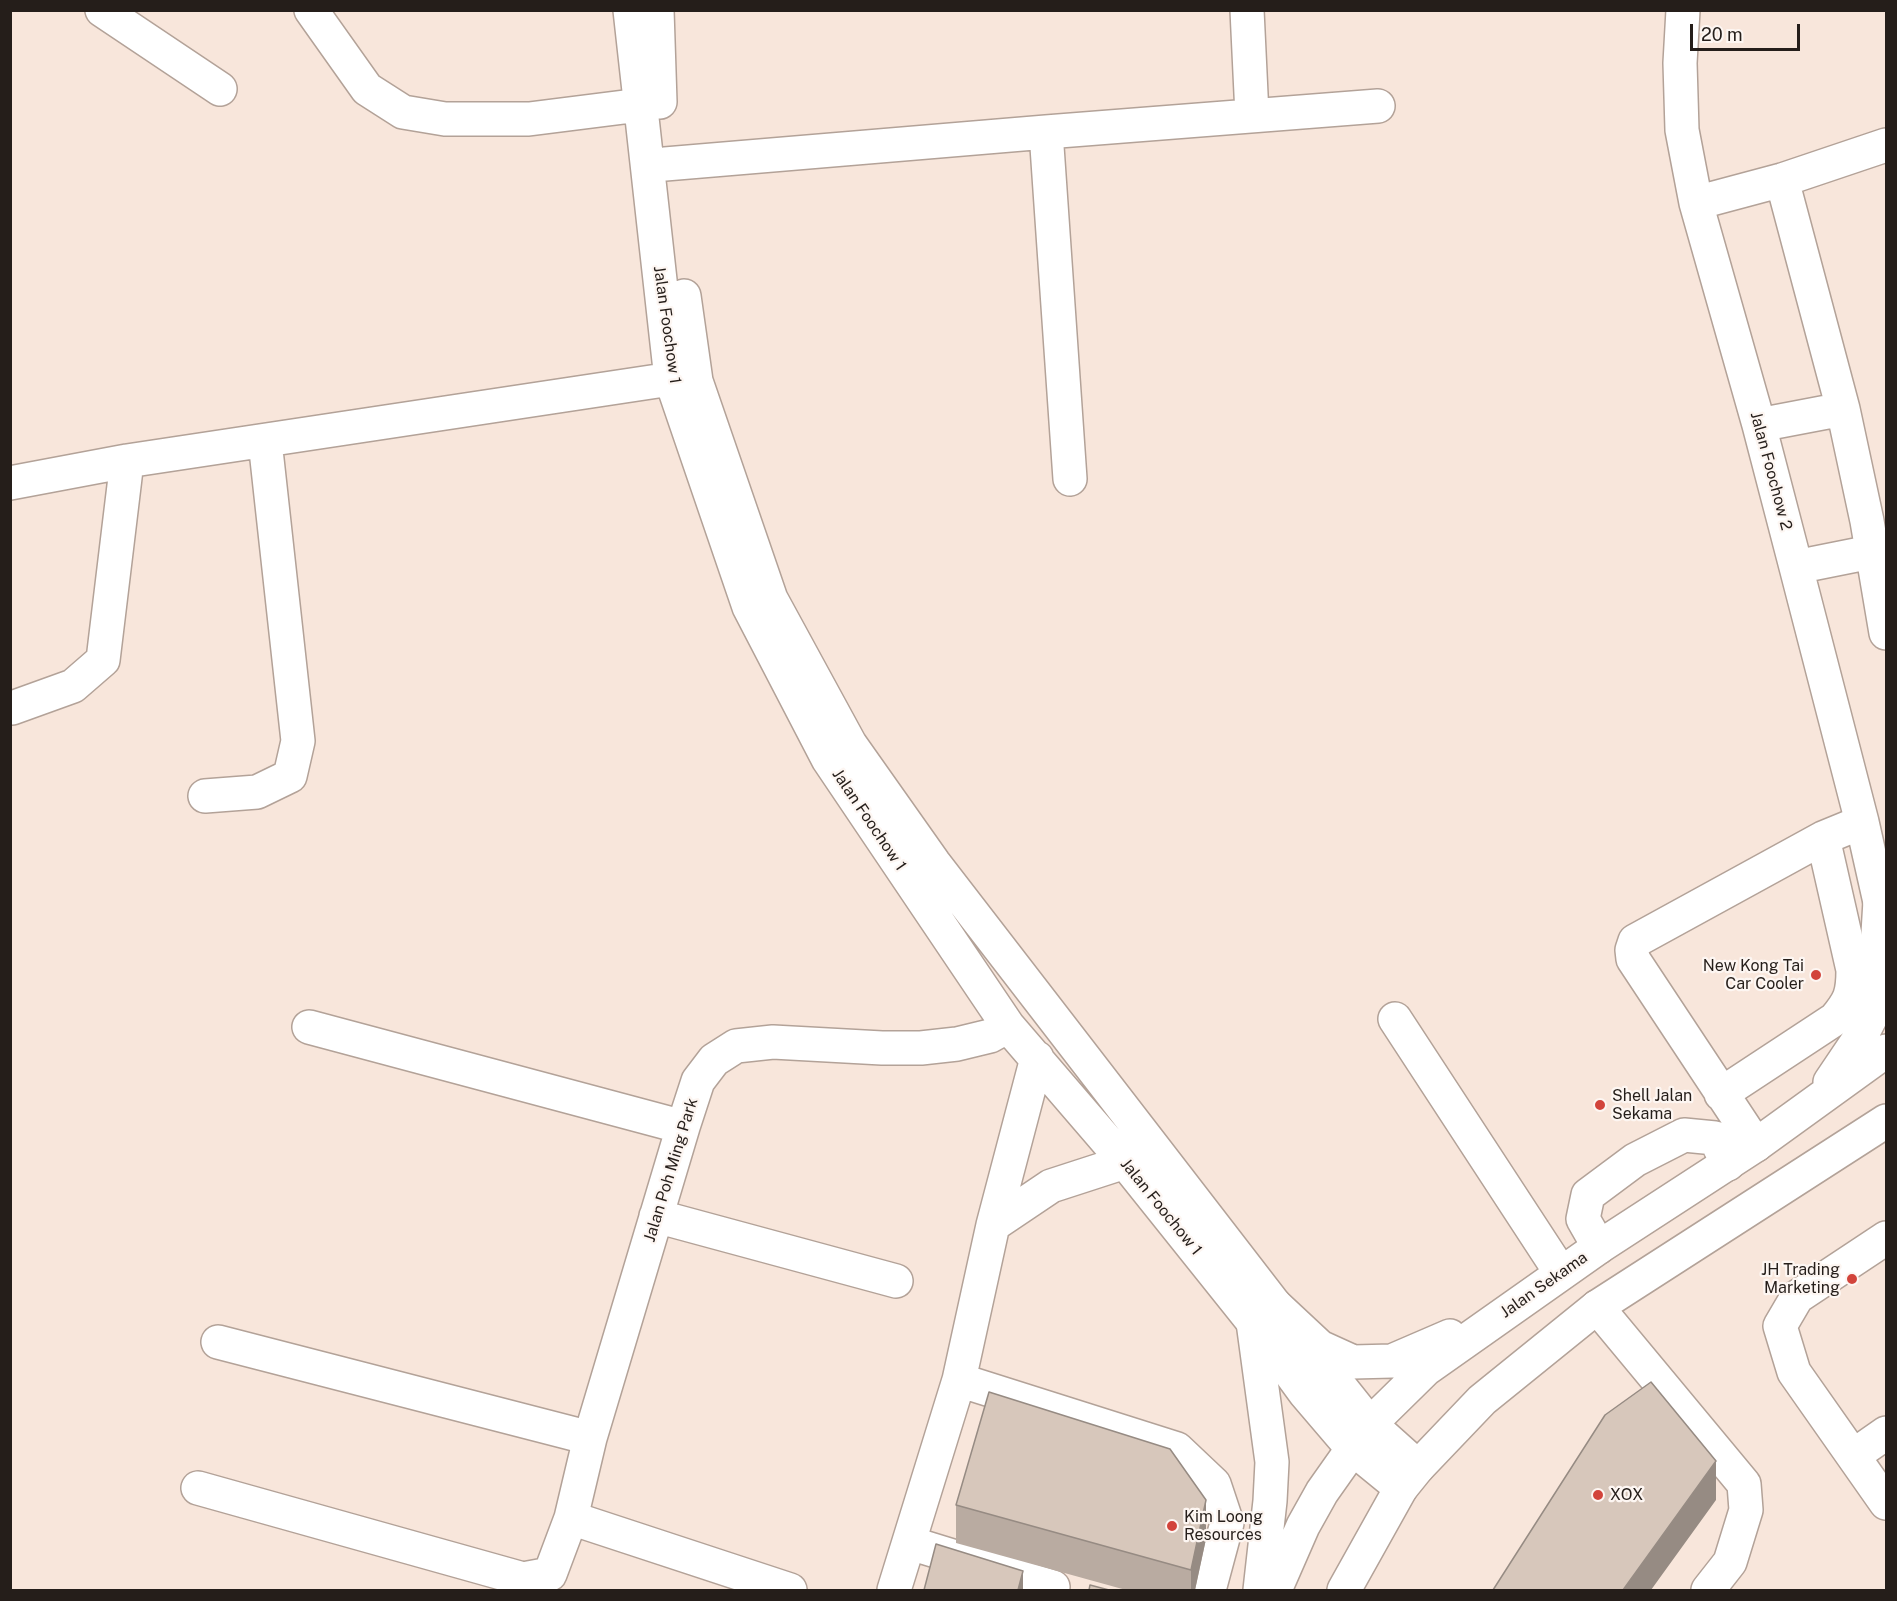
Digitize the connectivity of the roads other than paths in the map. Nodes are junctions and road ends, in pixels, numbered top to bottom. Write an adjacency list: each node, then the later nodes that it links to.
1 (102, 10): 7 (street)
2 (311, 10): 8 (street)
3 (630, 10): 8 (street, Jalan Foochow 1)
4 (657, 10): 13 (street, Jalan Foochow 1)
5 (1247, 10): 10 (street)
6 (1683, 10): 15 (street, Jalan Foochow 2)
7 (220, 88)
8 (640, 105): 16 (street, Jalan Foochow 1)
9 (1378, 106): 10 (street)
10 (1252, 115): 11 (street)
11 (1046, 132): 13 (street); 21 (street)
12 (1887, 145): 14 (street)
13 (665, 164): 50 (street, Jalan Foochow 1)
14 (1782, 180): 15 (street); 17 (street)
15 (1696, 203): 18 (street, Jalan Foochow 2)
16 (671, 379): 19 (street); 32 (street, Jalan Foochow 1)
17 (1843, 409): 18 (street); 23 (street)
18 (1759, 425): 24 (street, Jalan Foochow 2)
19 (265, 441): 20 (street); 27 (street)
20 (127, 461): 22 (street); 26 (street)
21 (1070, 479)
22 (10, 483)
23 (1875, 530): 24 (street); 25 (street)
24 (1797, 567): 28 (street, Jalan Foochow 2)
25 (1887, 633)
26 (12, 708)
27 (205, 796)
28 (1862, 822): 29 (street); 30 (street, Jalan Foochow 2)
29 (1823, 838): 36 (street); 36 (street)
30 (1883, 898): 37 (street, Jalan Foochow 2)
31 (1395, 1019): 47 (street)
32 (1008, 1026): 35 (street, Jalan Foochow 1); 39 (street, Jalan Poh Ming Park)
33 (309, 1027): 39 (street)
34 (1887, 1051): 37 (street, Jalan Sekama)
35 (1037, 1058): 41 (street, Jalan Foochow 1); 44 (street)
36 (1722, 1094): 40 (street)
37 (1817, 1101): 40 (street, Jalan Sekama)
38 (1887, 1121): 49 (street)
39 (683, 1127): 43 (street, Jalan Poh Ming Park)
40 (1756, 1145): 42 (street, Jalan Sekama)
41 (1125, 1162): 44 (street); 50 (street, Jalan Foochow 1)
42 (1728, 1164): 46 (street, Jalan Sekama); 46 (street)
43 (656, 1216): 48 (street); 58 (street, Jalan Poh Ming Park)
44 (993, 1225): 53 (street)
45 (1887, 1238): 59 (street)
46 (1599, 1247): 47 (street, Jalan Sekama)
47 (1561, 1273): 51 (street, Jalan Sekama)
48 (896, 1281)
49 (1597, 1307): 54 (street); 60 (street)
50 (1264, 1314): 51 (street); 57 (street, Jalan Foochow 1); 69 (street)
51 (1500, 1316): 57 (street, Jalan Sekama)
52 (218, 1342): 58 (street)
53 (959, 1380): 64 (street); 68 (street)
54 (1658, 1383): 55 (street); 72 (street)
55 (1636, 1408)
56 (1887, 1433): 59 (street)
57 (1361, 1436): 60 (street, Jalan Foochow 1); 70 (street, Jalan Sekama)
58 (590, 1438): 63 (street, Jalan Poh Ming Park)
59 (1853, 1456): 62 (street)
60 (1409, 1478): 71 (street)
61 (198, 1488): 63 (street, Jalan Poh Ming Park)
62 (1887, 1503)
63 (571, 1518): 65 (street)
64 (910, 1544): 66 (street); 67 (street)
65 (790, 1590)
66 (894, 1590)
67 (1052, 1590)
68 (1209, 1590)
69 (1260, 1590)
70 (1275, 1590)
71 (1344, 1590)
72 (1708, 1590)

